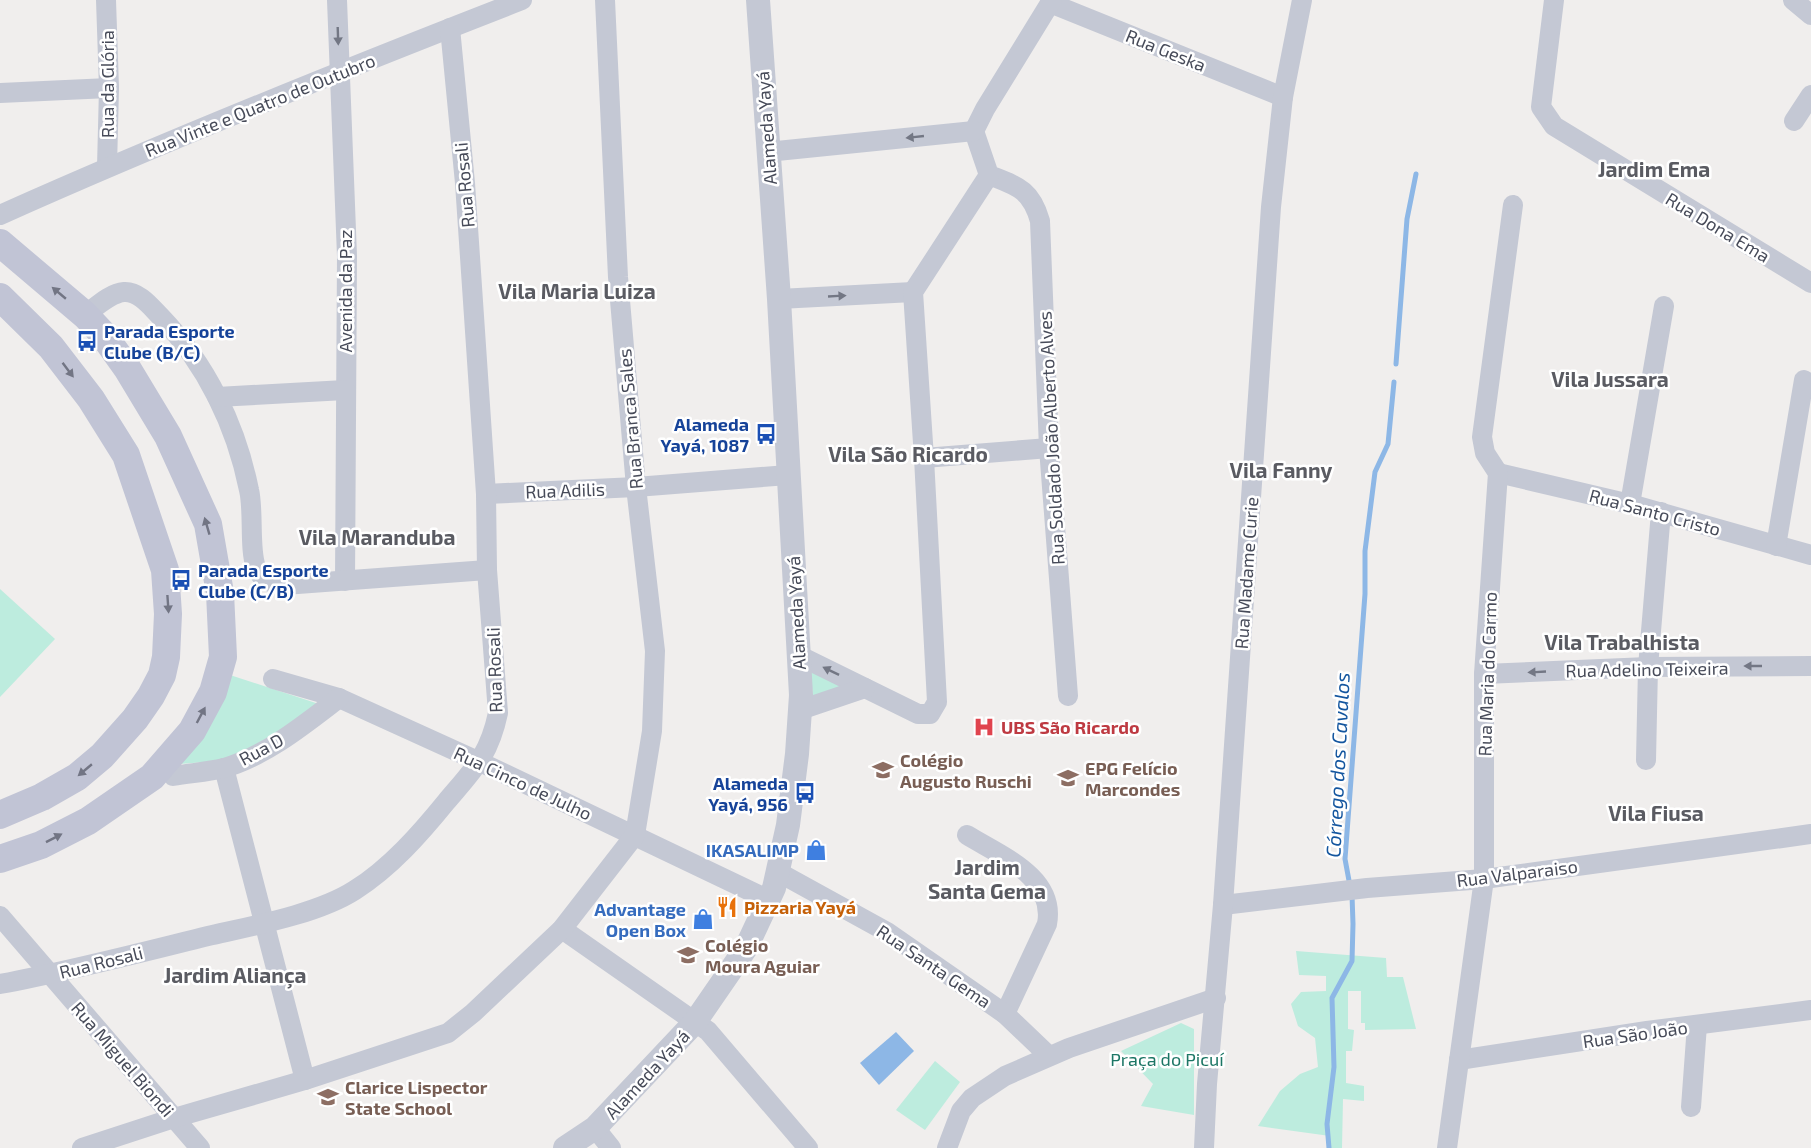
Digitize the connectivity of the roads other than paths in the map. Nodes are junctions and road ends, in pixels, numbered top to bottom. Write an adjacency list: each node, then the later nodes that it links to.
1 (106, 0): 13 (street, Rua da Glória)
2 (337, 0): 12 (street, Avenida da Paz, one-way to 12)
3 (522, 0): 11 (street, Rua Vinte e Quatro de Outubro)
4 (605, 0): 38 (street, Rua Branca Sales)
5 (758, 0): 19 (street, Alameda Yayá)
6 (1302, 0): 16 (street, Rua Madame Curie)
7 (1554, 0): 25 (street, Rua Dona Ema)
8 (1793, 0): 10 (street)
9 (1051, 2): 16 (street, Rua Geska); 18 (street)
10 (1811, 15)
11 (450, 28): 12 (street, Rua Vinte e Quatro de Outubro); 39 (street, Rua Rosali)
12 (339, 72): 20 (street, Rua Vinte e Quatro de Outubro); 32 (street, Avenida da Paz)
13 (109, 88): 14 (street); 20 (street, Rua da Glória)
14 (0, 93)
15 (1811, 95): 17 (street)
16 (1283, 97): 67 (street, Rua Madame Curie)
17 (1794, 121)
18 (974, 131): 19 (street, one-way to 19); 21 (street)
19 (767, 152): 28 (street, Alameda Yayá)
20 (107, 167): 23 (street, Rua Vinte e Quatro de Outubro)
21 (989, 175): 26 (street); 34 (street, Rua Soldado João Alberto Alves)
22 (1513, 205): 36 (street)
23 (0, 215)
24 (0, 243): 30 (main road, one-way to 24)
25 (1811, 283)
26 (913, 292): 28 (street, one-way to 26); 35 (street)
27 (0, 297): 59 (main road, one-way to 59)
28 (779, 299): 37 (street, Alameda Yayá)
29 (1664, 306): 40 (street)
30 (85, 315): 33 (street); 63 (main road, one-way to 30)
31 (1804, 380): 42 (street)
32 (345, 390): 33 (street); 45 (street, Avenida da Paz)
33 (216, 397): 45 (street)
34 (1049, 448): 35 (street); 52 (street, Rua Soldado João Alberto Alves)
35 (924, 458): 51 (street)
36 (1498, 473): 40 (street, Rua Santo Cristo); 49 (street, Rua Maria do Carmo)
37 (788, 475): 38 (street, Rua Adilis); 46 (street, Alameda Yayá)
38 (636, 488): 39 (street, Rua Adilis); 61 (street, Rua Branca Sales)
39 (486, 494): 44 (street, Rua Rosali)
40 (1630, 504): 41 (street, Rua Santo Cristo)
41 (1661, 512): 42 (street, Rua Santo Cristo); 48 (street)
42 (1776, 546): 43 (street, Rua Santo Cristo)
43 (1811, 555)
44 (488, 570): 45 (street); 56 (street, Rua Rosali)
45 (345, 581)
46 (798, 655): 51 (street, one-way to 46); 54 (street, Alameda Yayá)
47 (1811, 666): 48 (street, Rua Adelino Teixeira, one-way to 48)
48 (1648, 667): 49 (street, Rua Adelino Teixeira, one-way to 49); 55 (street)
49 (1484, 674): 65 (street, Rua Maria do Carmo)
50 (273, 679): 53 (street, Rua Cinco de Julho)
51 (865, 688): 54 (street)
52 (1068, 696)
53 (339, 698): 56 (street, Rua Cinco de Julho); 57 (street, Rua D)
54 (800, 710): 64 (street, Alameda Yayá)
55 (1646, 760)
56 (480, 762): 61 (street, Rua Cinco de Julho); 69 (street, Rua Rosali)
57 (224, 768): 58 (street, Rua D); 69 (street)
58 (173, 776)
59 (0, 815)
60 (1811, 834): 65 (street, Rua Valparaiso)
61 (635, 835): 66 (street, Rua Cinco de Julho); 70 (street)
62 (967, 835): 75 (street)
63 (0, 859)
64 (778, 872): 66 (street, Alameda Yayá); 75 (street, Rua Santa Gema)
65 (1484, 879): 67 (street, Rua Valparaiso); 79 (street, Rua Maria do Carmo)
66 (769, 900): 76 (street, Alameda Yayá)
67 (1223, 905): 73 (street, Rua Madame Curie)
68 (0, 916): 71 (street, Rua Miguel Biondi)
69 (263, 923): 71 (street, Rua Rosali); 80 (street)
70 (562, 929): 76 (street); 80 (street)
71 (49, 975): 72 (street, Rua Rosali); 82 (street, Rua Miguel Biondi)
72 (0, 984)
73 (1216, 998): 78 (street); 90 (street, Rua Madame Curie)
74 (1811, 1010): 77 (street, Rua São João)
75 (1005, 1014): 78 (street, Rua Santa Gema)
76 (695, 1022): 83 (street, Alameda Yayá); 88 (street)
77 (1697, 1025): 79 (street, Rua São João); 81 (street)
78 (1049, 1056): 89 (street)
79 (1459, 1060): 91 (street, Rua Maria do Carmo)
80 (305, 1080): 82 (street)
81 (1691, 1107)
82 (174, 1118): 84 (street); 85 (street, Rua Miguel Biondi)
83 (595, 1128): 86 (street, Alameda Yayá); 87 (street)
84 (82, 1148)
85 (200, 1148)
86 (566, 1148)
87 (611, 1148)
88 (808, 1148)
89 (947, 1148)
90 (1204, 1148)
91 (1447, 1148)

